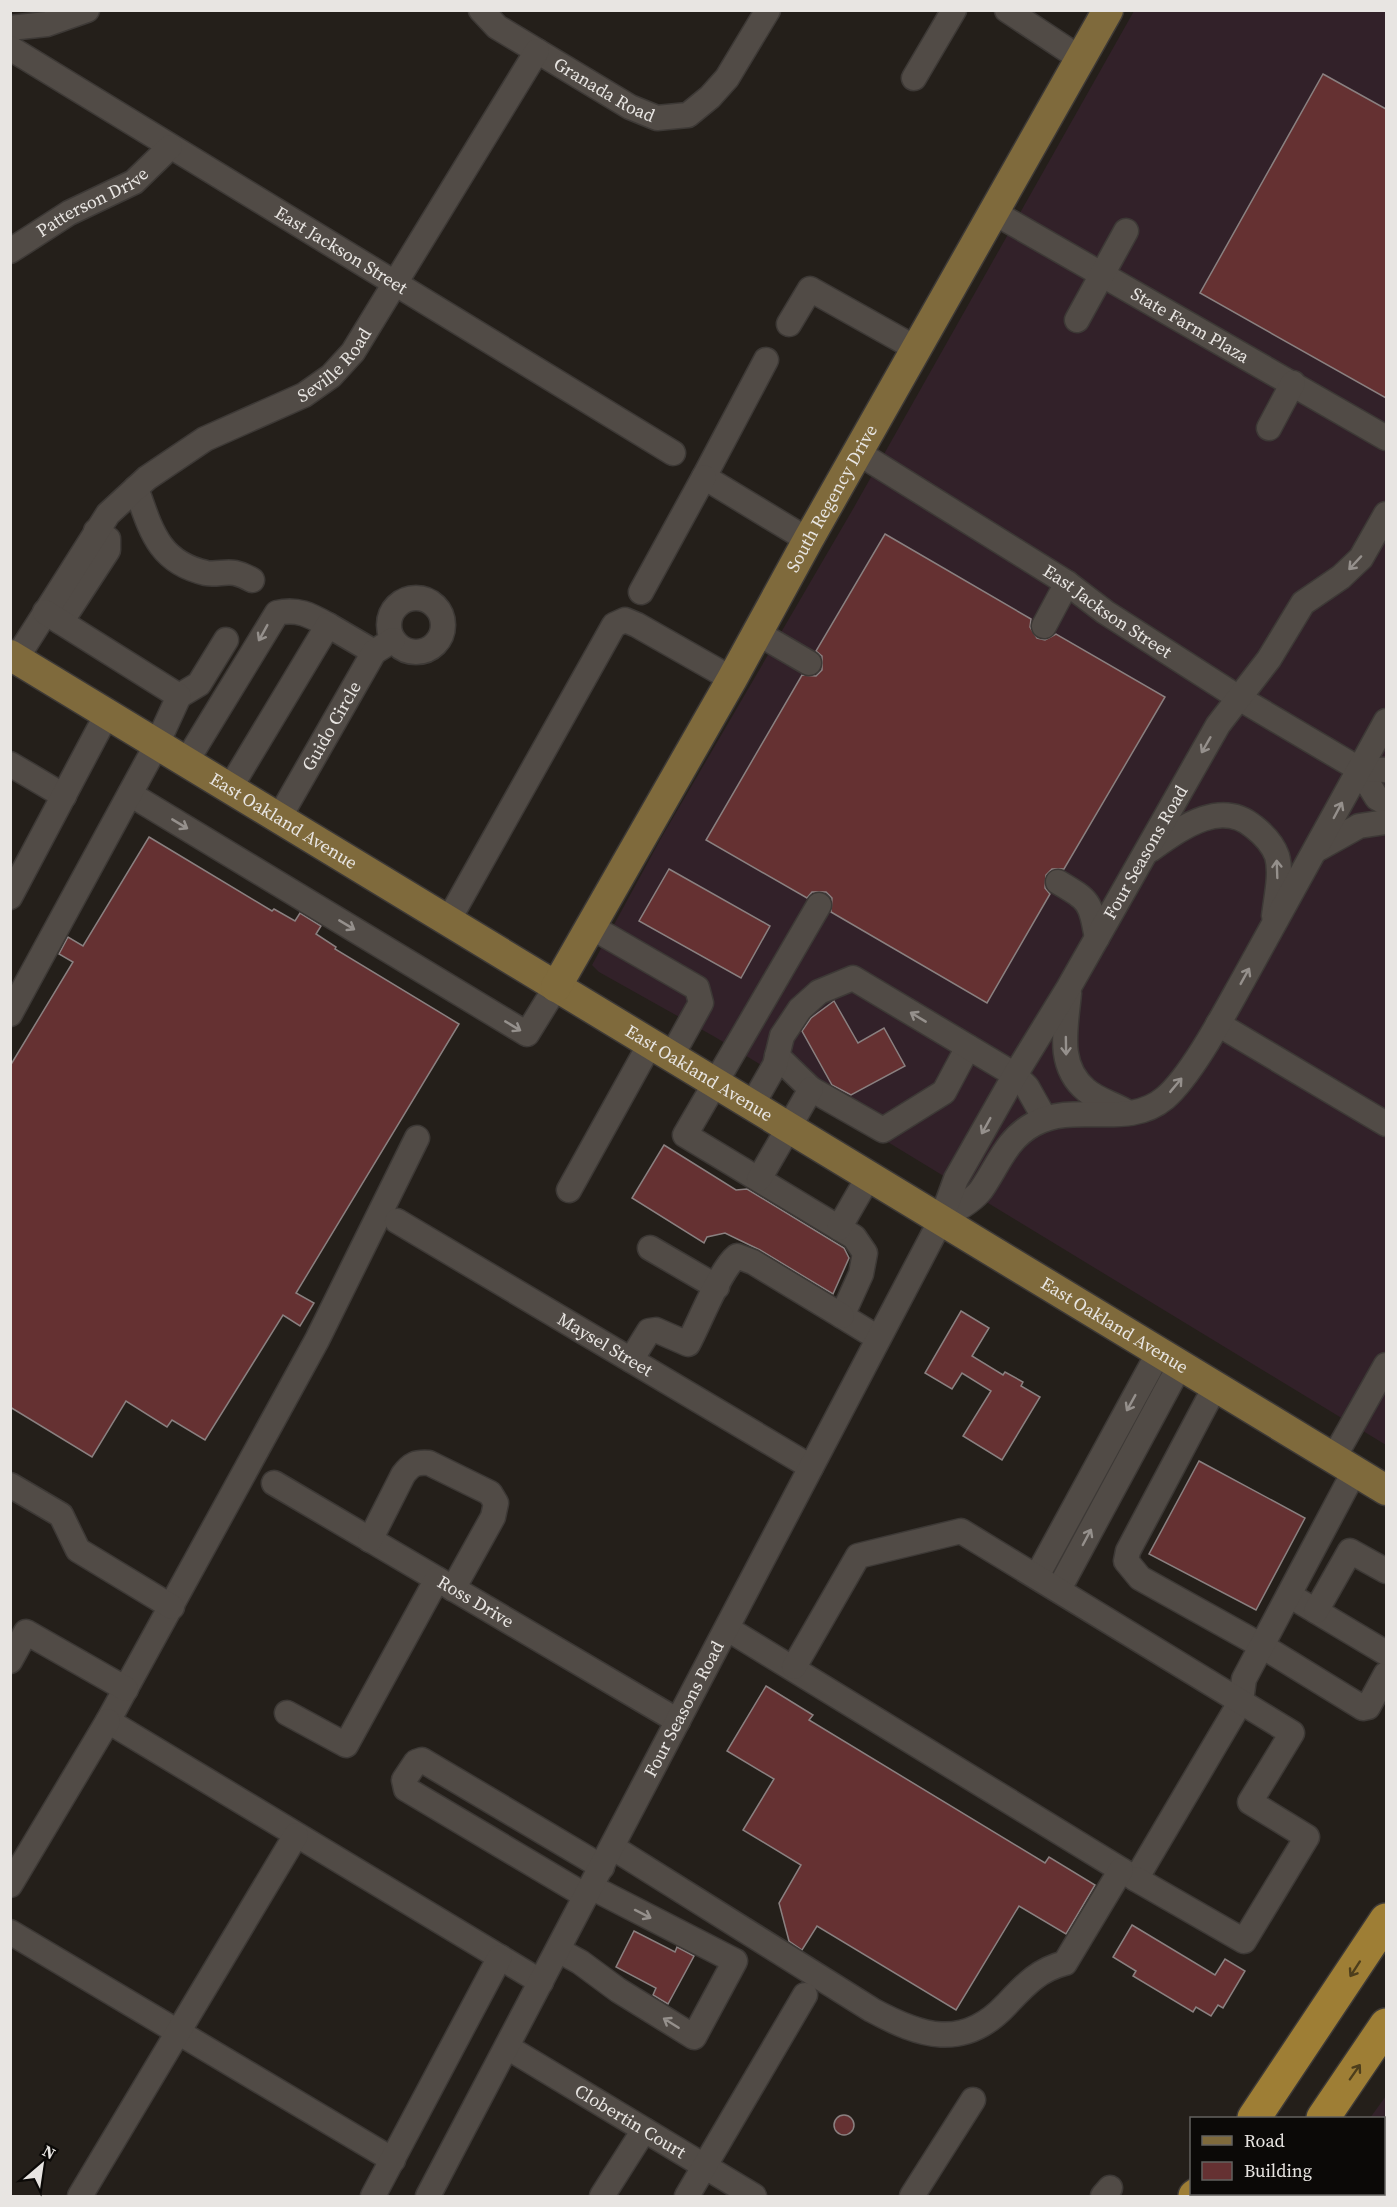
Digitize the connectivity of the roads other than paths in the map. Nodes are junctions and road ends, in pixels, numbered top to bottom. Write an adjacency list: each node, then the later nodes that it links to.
1 (87, 10): 7 (street)
2 (481, 10): 9 (street)
3 (768, 10): 9 (street, Granada Road)
4 (954, 10): 11 (street)
5 (1007, 10): 10 (street)
6 (1108, 10): 10 (main road, South Regency Drive)
7 (10, 28)
8 (10, 48): 12 (street, East Jackson Street)
9 (537, 51): 17 (street, Seville Road)
10 (1081, 59): 13 (main road, South Regency Drive)
11 (914, 78)
12 (170, 147): 15 (street, Patterson Drive); 17 (street, East Jackson Street)
13 (995, 213): 16 (street, State Farm Plaza); 20 (main road, South Regency Drive)
14 (1126, 231): 16 (street)
15 (10, 251)
16 (1102, 274): 18 (street); 22 (street, State Farm Plaza)
17 (394, 284): 26 (street, East Jackson Street); 28 (street, Seville Road)
18 (1077, 320)
19 (789, 324): 20 (street)
20 (917, 349): 25 (main road, South Regency Drive)
21 (766, 360): 27 (street)
22 (1293, 383): 23 (street); 24 (street, State Farm Plaza)
23 (1269, 428)
24 (1386, 438)
25 (858, 452): 30 (main road, South Regency Drive); 32 (street, East Jackson Street)
26 (673, 453)
27 (704, 477): 30 (street); 33 (street)
28 (136, 488): 31 (street); 34 (street, Seville Road)
29 (1386, 514): 43 (street, Four Seasons Road, one-way to 43)
30 (808, 540): 37 (main road, South Regency Drive)
31 (252, 580)
32 (1067, 583): 36 (street); 43 (street, East Jackson Street)
33 (641, 592)
34 (53, 617): 39 (street, Seville Road); 42 (street)
35 (328, 625): 47 (street, one-way to 47); 51 (street); 55 (street, Guido Circle)
36 (1044, 626)
37 (756, 632): 40 (street); 41 (main road, South Regency Drive)
38 (226, 640): 42 (street)
39 (13, 657): 44 (main road, East Oakland Avenue)
40 (809, 663)
41 (732, 680): 62 (street); 63 (main road, South Regency Drive)
42 (179, 696): 46 (street)
43 (1239, 698): 49 (street, East Jackson Street); 58 (street, Four Seasons Road, one-way to 58)
44 (107, 714): 46 (main road, East Oakland Avenue); 53 (street)
45 (1386, 721): 49 (street, Four Seasons Road)
46 (157, 744): 47 (main road, East Oakland Avenue); 52 (street)
47 (186, 762): 51 (main road, East Oakland Avenue)
48 (10, 764): 53 (street)
49 (1359, 769): 50 (street, East Jackson Street); 54 (street, East Jackson Street); 57 (street, Four Seasons Road, one-way to 49)
50 (1386, 770)
51 (230, 788): 55 (main road, East Oakland Avenue)
52 (130, 794): 66 (street, one-way to 66); 68 (street)
53 (64, 796): 60 (street)
54 (1386, 803)
55 (279, 818): 62 (main road, East Oakland Avenue)
56 (1386, 822): 57 (street)
57 (1316, 850): 64 (street, Four Seasons Road)
58 (1144, 854): 59 (street, Four Seasons Road); 64 (street, one-way to 58)
59 (1125, 889): 65 (street, Four Seasons Road); 65 (street)
60 (10, 897)
61 (819, 905): 74 (street)
62 (448, 921): 66 (main road, East Oakland Avenue)
63 (590, 926): 66 (main road, South Regency Drive); 71 (street)
64 (1272, 927): 69 (street, Four Seasons Road, one-way to 64)
65 (1097, 938): 67 (street, Four Seasons Road)
66 (556, 987): 71 (main road, East Oakland Avenue)
67 (1069, 987): 73 (street, Four Seasons Road); 77 (street, one-way to 77)
68 (10, 1014)
69 (1218, 1024): 77 (street, Four Seasons Road, one-way to 69); 79 (street)
70 (968, 1047): 72 (street, one-way to 72); 73 (street); 75 (street)
71 (661, 1050): 74 (main road, East Oakland Avenue); 84 (street)
72 (777, 1056): 75 (street); 76 (street)
73 (1015, 1075): 78 (street); 85 (street, Four Seasons Road, one-way to 85)
74 (715, 1083): 76 (main road, East Oakland Avenue); 83 (street)
75 (811, 1089): 80 (street)
76 (752, 1105): 80 (main road, East Oakland Avenue)
77 (1127, 1113): 78 (street, Four Seasons Road)
78 (1045, 1119): 85 (street, Four Seasons Road)
79 (1386, 1124)
80 (788, 1127): 82 (main road, East Oakland Avenue); 83 (street)
81 (417, 1138): 107 (street)
82 (868, 1176): 85 (main road, East Oakland Avenue); 87 (street)
83 (759, 1179): 87 (street)
84 (569, 1190)
85 (941, 1220): 91 (street, Four Seasons Road); 92 (main road, East Oakland Avenue)
86 (397, 1221): 93 (street, Maysel Street)
87 (839, 1228): 90 (street)
88 (650, 1248): 89 (street)
89 (717, 1287): 90 (street); 93 (street)
90 (842, 1316): 91 (street)
91 (878, 1338): 97 (street, Four Seasons Road)
92 (1169, 1359): 95 (main road, East Oakland Avenue); 103 (street, one-way to 103); 105 (street, one-way to 92)
93 (631, 1360): 97 (street, Maysel Street)
94 (1386, 1365): 96 (street)
95 (1215, 1387): 96 (main road, East Oakland Avenue); 110 (street)
96 (1343, 1466): 100 (main road, East Oakland Avenue); 106 (street)
97 (811, 1467): 109 (street, Four Seasons Road)
98 (274, 1483): 101 (street, Ross Drive)
99 (10, 1485): 107 (street)
100 (1386, 1490)
101 (370, 1540): 104 (street, Ross Drive); 104 (street)
102 (1386, 1571): 108 (street)
103 (1037, 1576): 105 (street); 113 (street)
104 (445, 1584): 117 (street); 119 (street, Ross Drive)
105 (1059, 1589): 116 (street)
106 (1289, 1595): 108 (street); 110 (street)
107 (172, 1607): 115 (street)
108 (1316, 1611): 111 (street)
109 (728, 1629): 113 (street); 119 (street, Four Seasons Road)
110 (1262, 1646): 114 (street); 116 (street)
111 (1386, 1653)
112 (10, 1661): 115 (street)
113 (794, 1667): 122 (street)
114 (1386, 1674)
115 (126, 1689): 118 (street)
116 (1241, 1701): 122 (street); 122 (street)
117 (287, 1713)
118 (108, 1721): 120 (street); 123 (street)
119 (678, 1721): 121 (street, Four Seasons Road)
120 (296, 1835): 127 (street); 131 (street)
121 (598, 1874): 121 (street); 122 (street); 126 (street, Four Seasons Road); 126 (street, one-way to 126)
122 (1129, 1874)
123 (10, 1885)
124 (1386, 1920): 134 (highway, one-way to 134)
125 (10, 1932): 131 (street)
126 (558, 1950): 128 (street, Four Seasons Road)
127 (500, 1957): 128 (street); 137 (street)
128 (541, 1982): 132 (street, Four Seasons Road)
129 (805, 1995): 138 (street)
130 (1386, 2025): 135 (highway, one-way to 130)
131 (178, 2032): 137 (street); 139 (street)
132 (507, 2047): 136 (street, Clobertin Court); 141 (street, Four Seasons Road)
133 (973, 2100): 145 (street)
134 (1255, 2117)
135 (1324, 2117)
136 (644, 2130): 138 (street, Clobertin Court); 142 (street)
137 (393, 2160): 140 (street)
138 (705, 2166): 143 (street); 144 (street, Clobertin Court)
139 (80, 2196)
140 (373, 2196)
141 (428, 2196)
142 (602, 2196)
143 (687, 2196)
144 (754, 2196)
145 (912, 2196)

